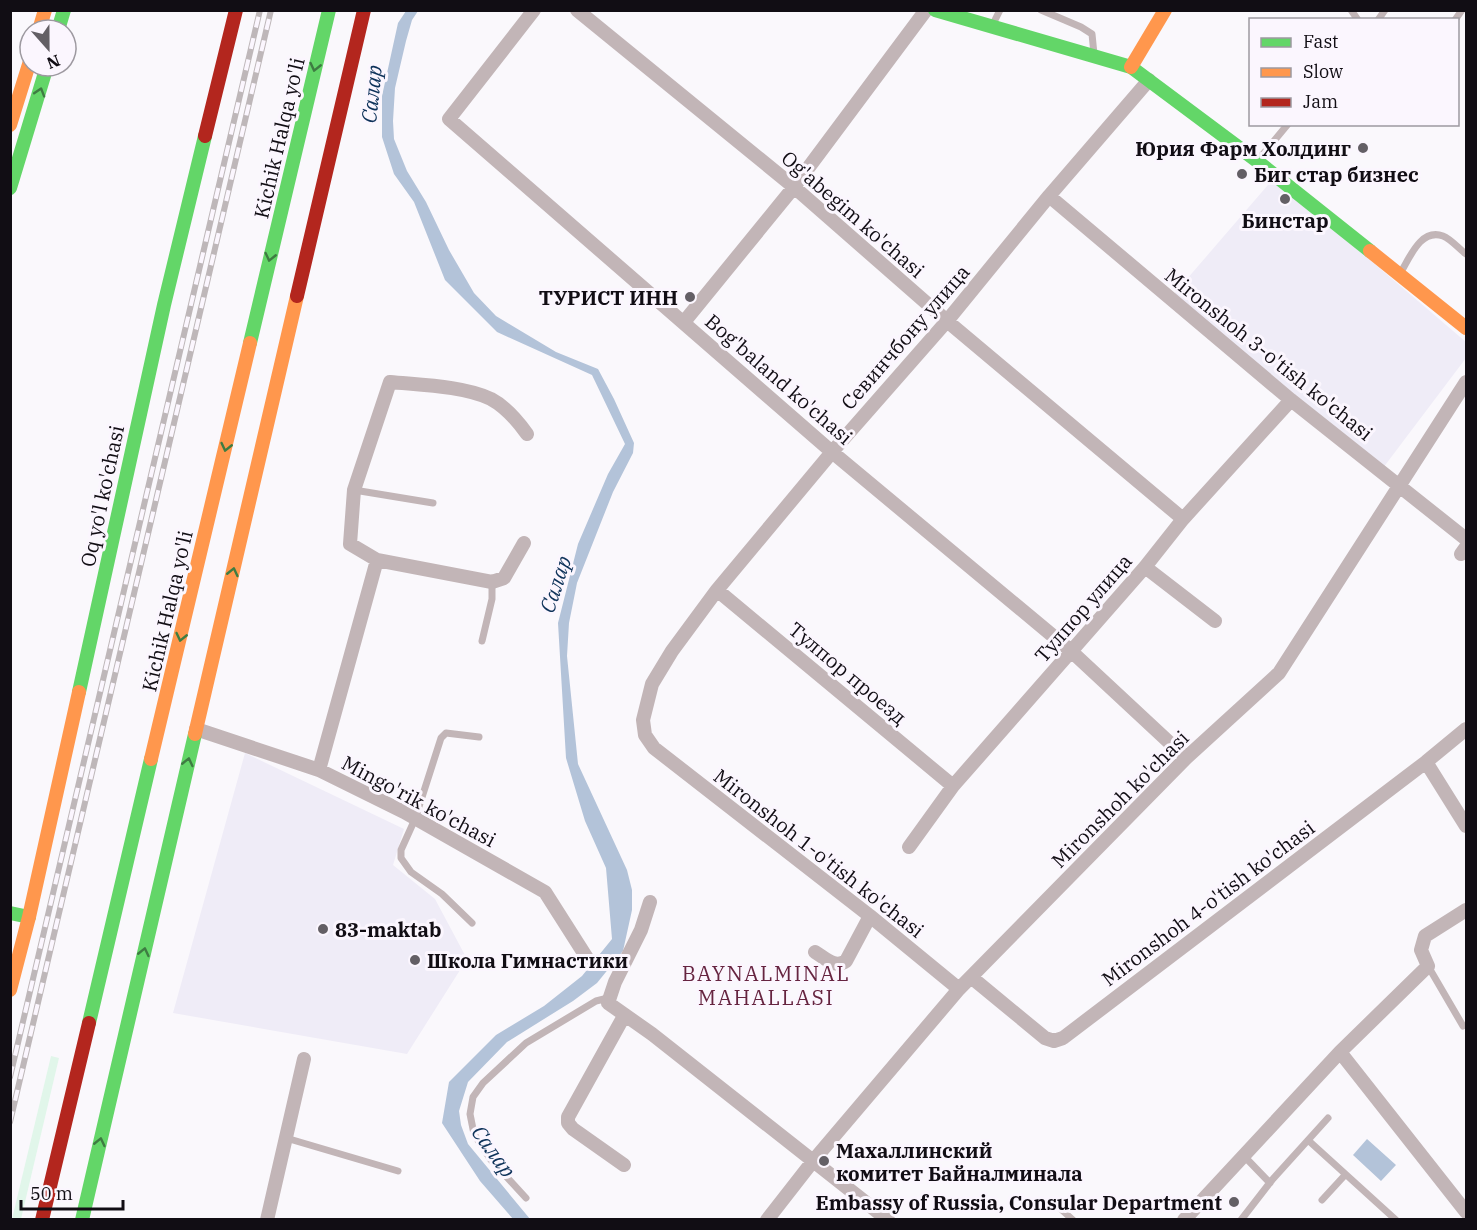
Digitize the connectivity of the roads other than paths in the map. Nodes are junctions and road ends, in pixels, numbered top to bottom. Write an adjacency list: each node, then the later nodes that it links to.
1 (236, 10): 61 (main road, Oq yo'l ko'chasi)
2 (329, 10): 88 (main road, Kichik Halqa yo'li, one-way to 88)
3 (364, 10): 46 (main road, one-way to 3)
4 (534, 10): 27 (street, Bog'baland ko'chasi)
5 (577, 10): 21 (street, Og'abegim ko'chasi)
6 (926, 10): 21 (street)
7 (935, 10): 11 (main road)
8 (1000, 10): 11 (lane)
9 (1041, 10): 12 (lane)
10 (1165, 10): 13 (main road)
11 (992, 27): 12 (main road)
12 (1095, 57): 13 (main road)
13 (1131, 67): 16 (main road)
14 (25, 78): 17 (main road)
15 (43, 78): 19 (main road, one-way to 15)
16 (1149, 80): 20 (main road); 23 (street, Севинчбону улица)
17 (10, 126): 19 (main road)
18 (1286, 126): 20 (lane)
19 (27, 132): 22 (main road)
20 (1257, 161): 25 (main road)
21 (794, 187): 26 (street, Og'abegim ko'chasi); 27 (street)
22 (10, 188)
23 (1049, 196): 26 (street, Севинчбону улица); 30 (street, Mironshoh 3-o'tish ko'chasi)
24 (1466, 254): 25 (lane)
25 (1400, 274): 28 (main road)
26 (947, 321): 32 (street, Севинчбону улица); 36 (street, Og'abegim ko'chasi)
27 (684, 322): 32 (street, Bog'baland ko'chasi)
28 (1467, 328)
29 (1467, 382): 33 (street, Mironshoh ko'chasi)
30 (1291, 400): 33 (street, Mironshoh 3-o'tish ko'chasi); 36 (street, Тулпор улица)
31 (527, 434): 34 (street)
32 (832, 452): 42 (street, Севинчбону улица); 45 (street, Bog'baland ko'chasi)
33 (1399, 484): 37 (street, Mironshoh 3-o'tish ko'chasi); 50 (street, Mironshoh ko'chasi)
34 (354, 490): 35 (lane); 39 (street)
35 (433, 503)
36 (1183, 519): 40 (street, Тулпор улица)
37 (1467, 539)
38 (524, 543): 41 (street)
39 (377, 560): 41 (street); 52 (street)
40 (1145, 567): 43 (street); 45 (street, Тулпор улица)
41 (492, 582): 44 (lane)
42 (717, 590): 49 (street, Севинчбону улица); 53 (street, Тулпор проезд)
43 (1215, 621)
44 (482, 641)
45 (1071, 651): 50 (street, Bog'baland ko'chasi); 53 (street, Тулпор улица)
46 (196, 729): 52 (street, Mingo'rik ko'chasi); 87 (main road, one-way to 46)
47 (1467, 729): 51 (street, Mironshoh 4-o'tish ko'chasi)
48 (478, 737): 54 (lane)
49 (654, 748): 60 (street, Mironshoh 1-o'tish ko'chasi)
50 (1186, 758): 66 (street, Mironshoh ko'chasi)
51 (1426, 762): 55 (street); 66 (street, Mironshoh 4-o'tish ko'chasi)
52 (319, 770): 54 (street, Mingo'rik ko'chasi)
53 (953, 786): 56 (street, Тулпор улица)
54 (416, 819): 62 (lane); 64 (street, Mingo'rik ko'chasi)
55 (1467, 826)
56 (909, 847)
57 (650, 902): 69 (street)
58 (1467, 910): 65 (street)
59 (10, 913): 61 (main road)
60 (870, 916): 63 (street); 67 (street, Mironshoh 1-o'tish ko'chasi)
61 (29, 917): 68 (main road, Oq yo'l ko'chasi)
62 (472, 923)
63 (815, 952)
64 (587, 958)
65 (1428, 966): 71 (lane); 72 (street)
66 (971, 977): 67 (street, Mironshoh ko'chasi)
67 (959, 989): 78 (street, Mironshoh ko'chasi)
68 (10, 990)
69 (608, 998): 70 (street); 83 (lane)
70 (624, 1016): 78 (street); 79 (street)
71 (1462, 1026)
72 (1340, 1052): 77 (street); 86 (street)
73 (304, 1059): 75 (street)
74 (1329, 1118): 76 (lane)
75 (286, 1138): 80 (lane); 89 (street)
76 (1309, 1141): 81 (lane); 82 (lane)
77 (1243, 1155): 82 (lane); 93 (street)
78 (813, 1161): 90 (street, Mironshoh ko'chasi); 91 (street)
79 (624, 1165)
80 (398, 1171)
81 (1345, 1175): 84 (lane); 95 (lane)
82 (1270, 1183): 94 (lane)
83 (526, 1198)
84 (1322, 1200)
85 (1054, 1203): 92 (lane)
86 (1467, 1212)
87 (84, 1219)
88 (42, 1220)
89 (267, 1220)
90 (767, 1220)
91 (888, 1220)
92 (1073, 1220)
93 (1184, 1220)
94 (1241, 1220)
95 (1396, 1220)

